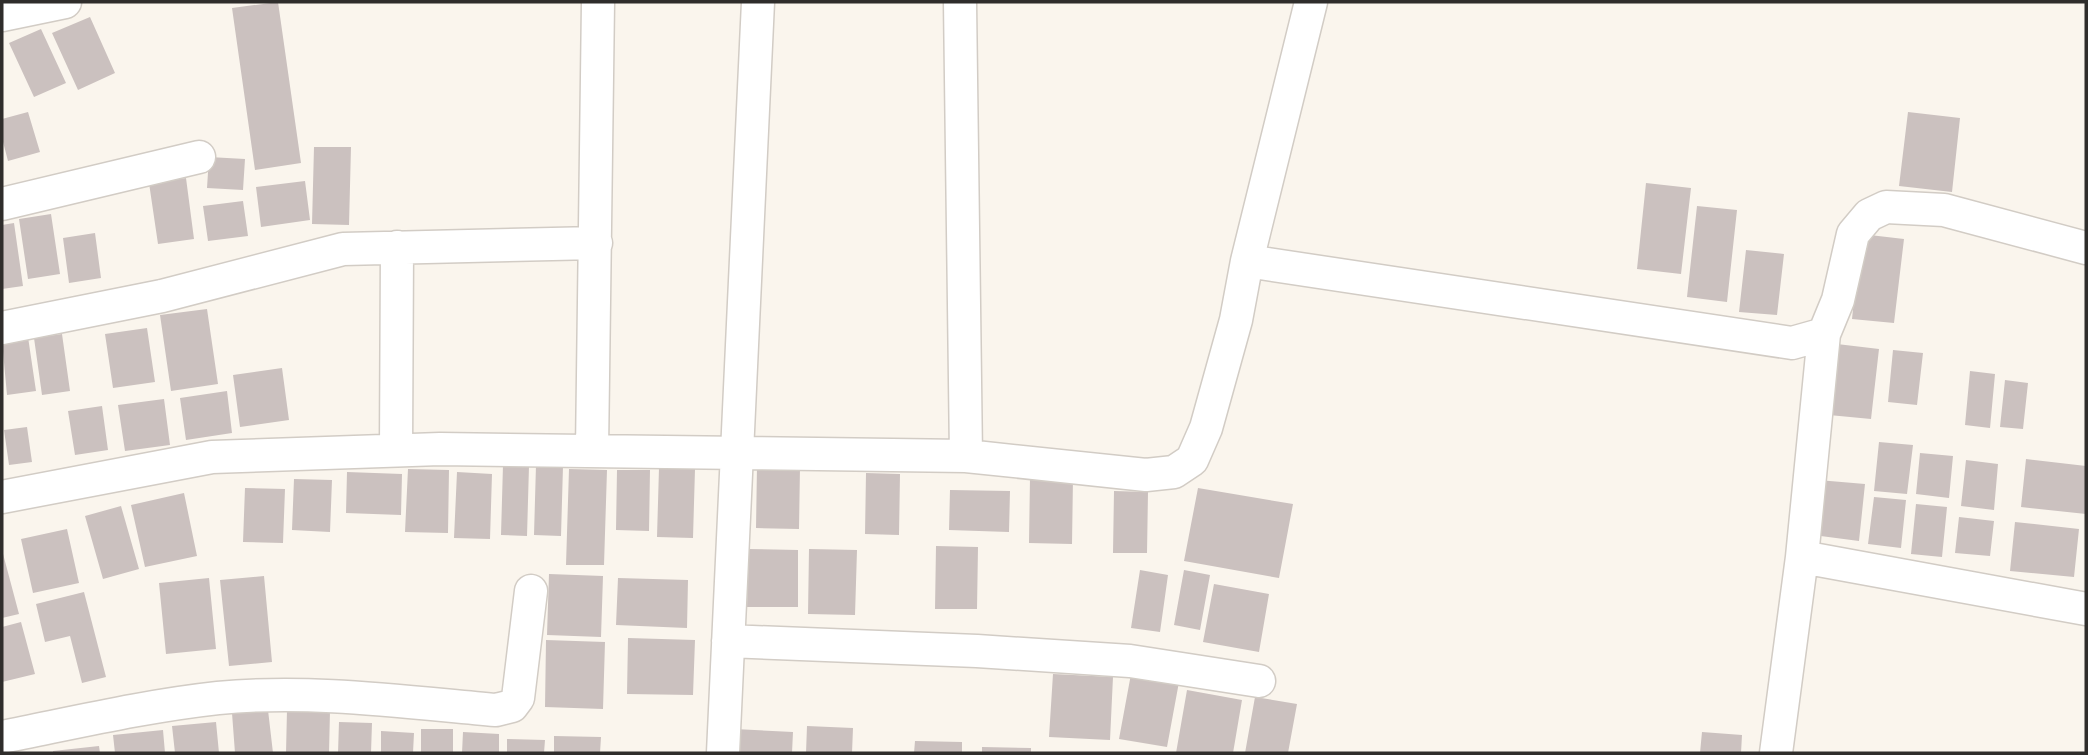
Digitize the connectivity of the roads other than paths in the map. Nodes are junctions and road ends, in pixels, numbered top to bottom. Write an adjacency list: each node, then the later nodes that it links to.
1 (65, 2): 6 (street)
2 (598, 2): 9 (street)
3 (758, 2): 17 (street)
4 (960, 2): 18 (street)
5 (1311, 2): 12 (street)
6 (2, 15)
7 (199, 157): 8 (street)
8 (2, 204)
9 (596, 243): 10 (street); 16 (street)
10 (397, 247): 13 (street); 15 (street)
11 (2086, 248): 14 (street)
12 (1247, 261): 14 (street); 18 (street)
13 (2, 328)
14 (1824, 334): 20 (street)
15 (396, 450): 16 (street); 19 (street)
16 (592, 451): 17 (street)
17 (737, 453): 18 (street); 23 (street)
18 (966, 456)
19 (2, 497)
20 (1802, 557): 22 (street); 27 (street)
21 (531, 591): 25 (street)
22 (2086, 609)
23 (728, 641): 24 (street); 26 (street)
24 (1259, 681)
25 (2, 737)
26 (723, 753)
27 (1776, 753)

